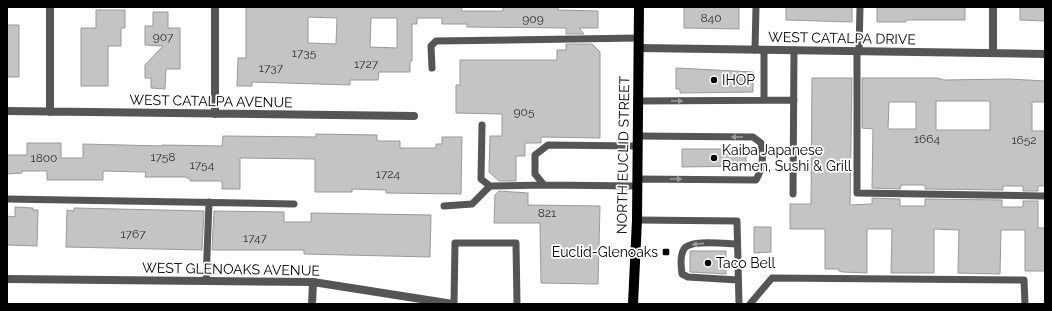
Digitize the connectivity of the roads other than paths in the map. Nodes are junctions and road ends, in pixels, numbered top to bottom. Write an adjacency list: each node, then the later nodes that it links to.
1 (50, 7): 19 (street)
2 (215, 7): 20 (street)
3 (639, 7): 7 (main road, NORTH EUCLID STREET)
4 (756, 7): 9 (lane)
5 (860, 7): 11 (lane)
6 (993, 7): 12 (street)
7 (639, 38): 8 (main road, NORTH EUCLID STREET); 14 (lane)
8 (639, 48): 9 (street, WEST CATALPA DRIVE); 17 (main road, NORTH EUCLID STREET)
9 (760, 50): 10 (street, WEST CATALPA DRIVE); 15 (lane)
10 (794, 50): 11 (street, WEST CATALPA DRIVE); 16 (lane)
11 (858, 51): 12 (street, WEST CATALPA DRIVE); 28 (lane)
12 (992, 53): 13 (street, WEST CATALPA DRIVE)
13 (1045, 54)
14 (432, 68)
15 (764, 100): 16 (lane); 17 (lane, one-way to 15)
16 (794, 100): 27 (lane)
17 (638, 101): 23 (main road, NORTH EUCLID STREET)
18 (7, 111): 19 (street, WEST CATALPA AVENUE)
19 (50, 112): 20 (street, WEST CATALPA AVENUE)
20 (215, 114): 21 (street, WEST CATALPA AVENUE)
21 (414, 116)
22 (482, 125): 26 (lane)
23 (638, 141): 24 (main road, NORTH EUCLID STREET); 24 (lane, one-way to 23); 25 (lane)
24 (637, 182): 25 (lane); 33 (main road, NORTH EUCLID STREET)
25 (544, 185): 26 (lane)
26 (490, 186): 32 (lane)
27 (793, 194)
28 (1045, 196)
29 (7, 199): 30 (lane)
30 (209, 202): 31 (lane); 37 (lane)
31 (294, 204)
32 (444, 206)
33 (637, 220): 34 (lane); 43 (main road, NORTH EUCLID STREET)
34 (737, 244): 36 (lane); 36 (lane, one-way to 36)
35 (7, 279): 37 (street, WEST GLENOAKS AVENUE)
36 (738, 280): 44 (lane)
37 (206, 281): 38 (street, WEST GLENOAKS AVENUE)
38 (313, 282): 39 (street, WEST GLENOAKS AVENUE); 40 (street)
39 (424, 302): 41 (street, WEST GLENOAKS AVENUE)
40 (312, 304)
41 (453, 304): 42 (lane)
42 (517, 304)
43 (633, 304)
44 (739, 304)
45 (750, 304): 46 (lane)
46 (1025, 304)

